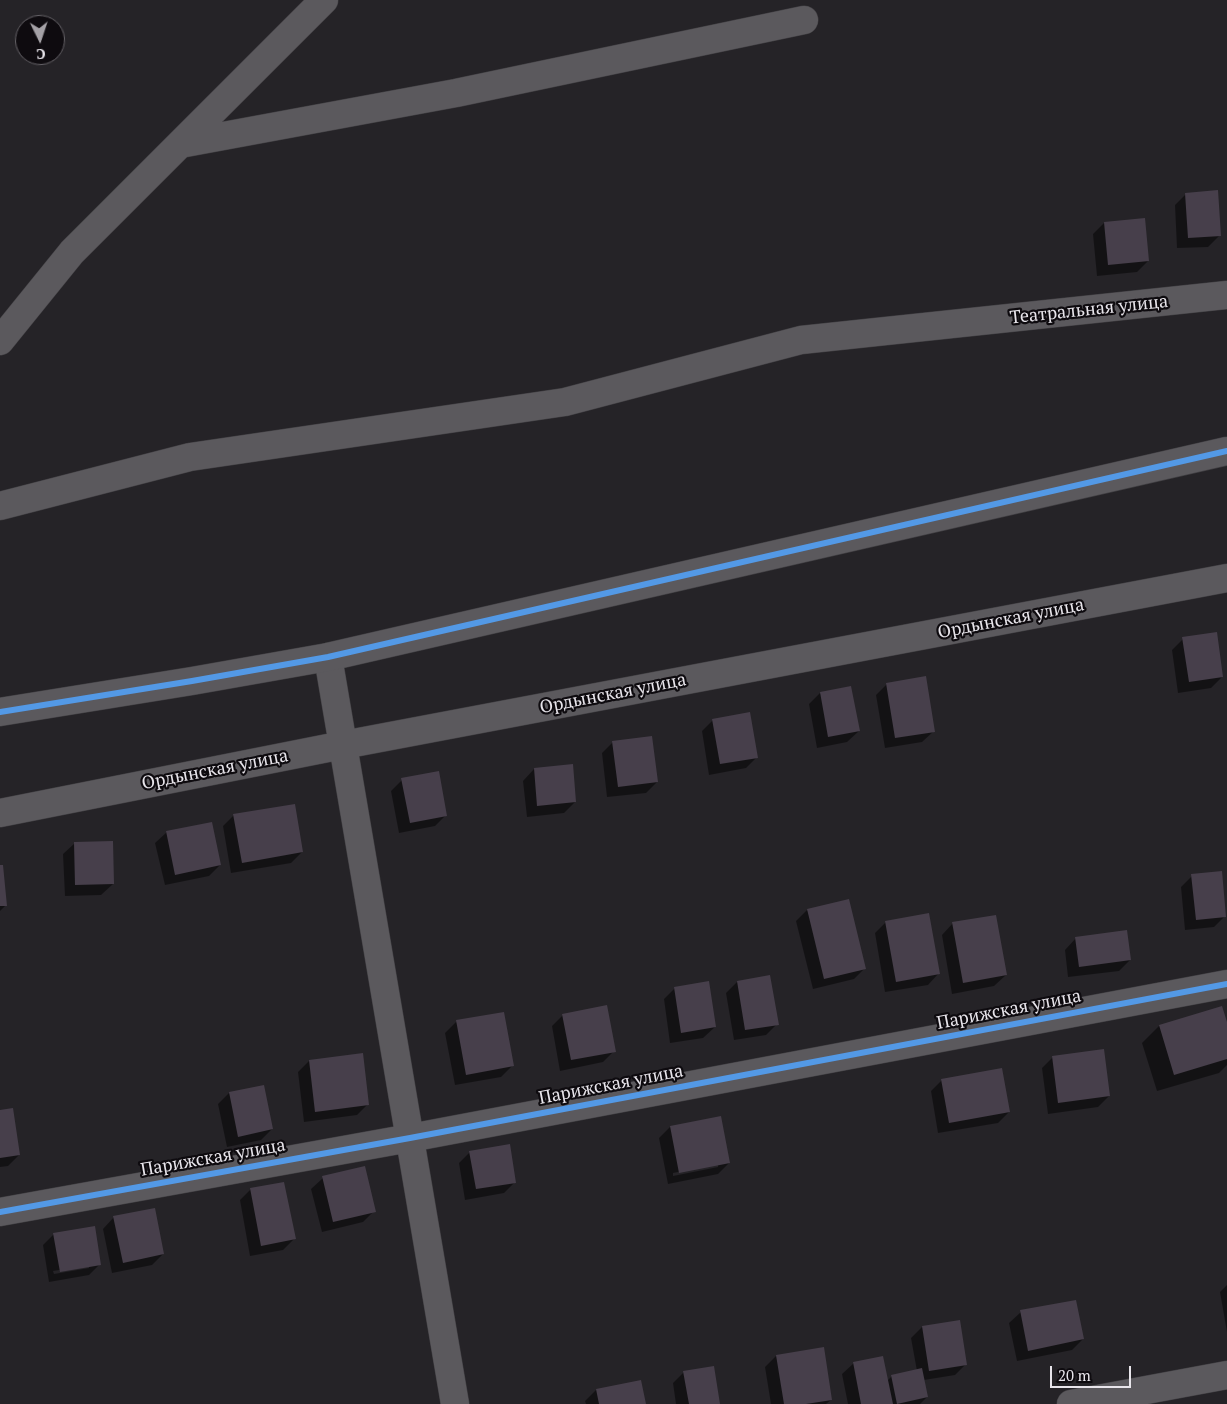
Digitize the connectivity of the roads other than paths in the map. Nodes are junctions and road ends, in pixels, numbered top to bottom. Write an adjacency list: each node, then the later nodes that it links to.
1 (324, 0): 3 (street)
2 (804, 20): 3 (street)
3 (180, 144): 5 (street)
4 (1227, 295): 7 (street, Театральная улица)
5 (0, 341)
6 (1227, 451): 9 (street)
7 (0, 506)
8 (1227, 578): 11 (street, Ордынская улица)
9 (328, 657): 10 (street); 11 (street)
10 (0, 712)
11 (343, 745): 12 (street, Ордынская улица); 14 (street)
12 (0, 813)
13 (1227, 984): 14 (street, Парижская улица)
14 (410, 1138): 15 (street, Парижская улица); 17 (street)
15 (0, 1212)
16 (1227, 1375): 18 (street)
17 (455, 1404)
18 (1071, 1404)

